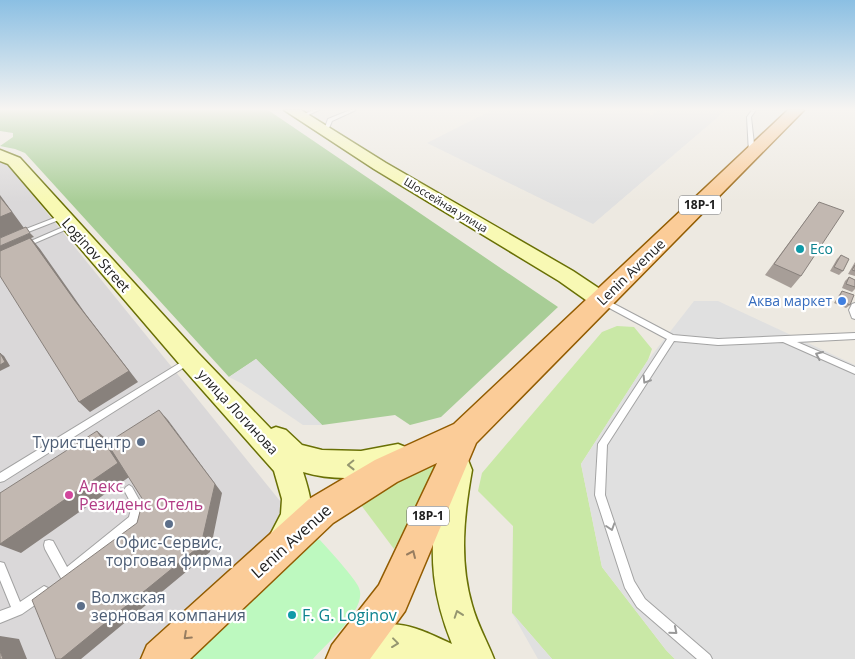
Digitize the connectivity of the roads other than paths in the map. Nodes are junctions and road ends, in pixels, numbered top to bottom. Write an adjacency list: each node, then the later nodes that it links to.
1 (339, 141): 9 (street, Шоссейная улица)
2 (751, 141): 5 (lane)
3 (766, 141): 5 (main road, Lenin Avenue / 18Р-1)
4 (0, 155): 6 (street, Loginov Street)
5 (752, 155): 9 (main road, Lenin Avenue / 18Р-1)
6 (66, 221): 7 (lane); 8 (lane); 15 (street, Loginov Street)
7 (0, 241)
8 (18, 248)
9 (601, 300): 13 (lane); 18 (main road, Lenin Avenue / 18Р-1)
10 (855, 306): 11 (lane)
11 (855, 316)
12 (855, 336): 14 (lane)
13 (672, 338): 14 (lane); 31 (lane, one-way to 31)
14 (784, 339): 16 (lane, one-way to 14)
15 (190, 360): 17 (street, улица Логинова); 19 (lane)
16 (855, 371)
17 (232, 406): 18 (street, one-way to 17); 22 (street, улица Логинова)
18 (465, 434): 22 (main road, Lenin Avenue / 18Р-1); 27 (main road, Lenin Avenue / 18Р-1, one-way to 18); 30 (street, one-way to 18)
19 (2, 478)
20 (129, 490): 24 (lane)
21 (50, 545): 24 (lane)
22 (274, 555): 28 (main road, Lenin Avenue / 18Р-1, one-way to 28)
23 (0, 568): 25 (lane)
24 (59, 581): 25 (lane)
25 (18, 610): 26 (lane)
26 (0, 617)
27 (347, 657): 29 (street, one-way to 29)
28 (162, 659)
29 (444, 659)
30 (476, 659)
31 (706, 659)

